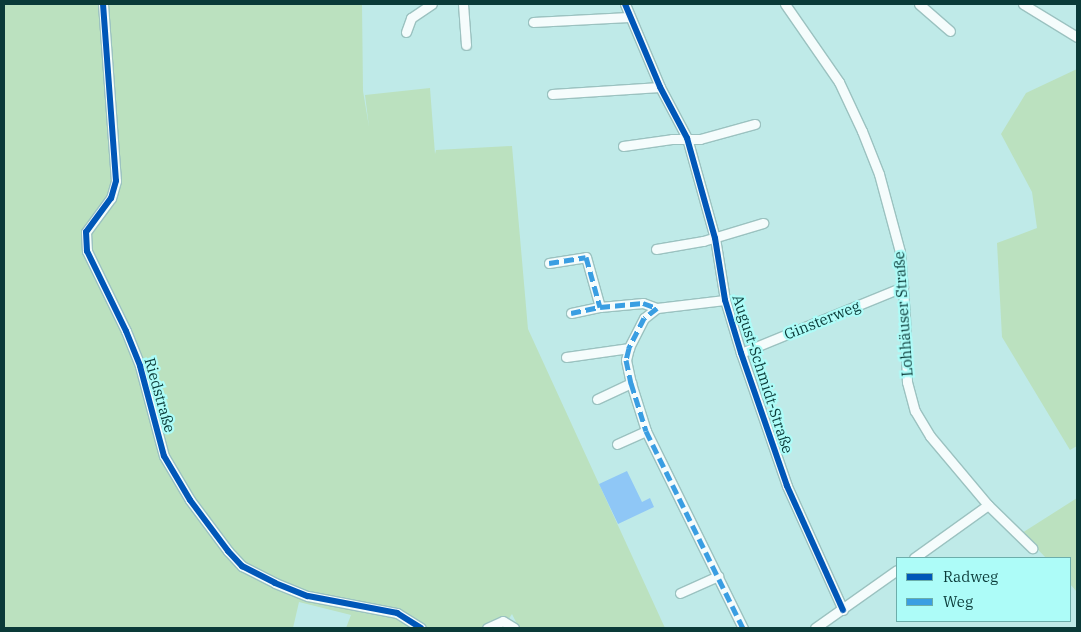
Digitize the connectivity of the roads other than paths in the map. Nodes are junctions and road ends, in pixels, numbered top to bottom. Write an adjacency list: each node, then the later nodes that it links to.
1 (103, 4): 42 (street, Riedstraße)
2 (432, 4): 11 (street)
3 (463, 4): 13 (street)
4 (625, 4): 8 (street, August-Schmidt-Straße)
5 (785, 4): 23 (street, Lohhäuser Straße)
6 (919, 4): 10 (street)
7 (1023, 4): 12 (street)
8 (629, 17): 9 (street); 14 (street, August-Schmidt-Straße)
9 (533, 22)
10 (950, 31)
11 (406, 32)
12 (1077, 37)
13 (466, 45)
14 (660, 88): 15 (street); 17 (street, August-Schmidt-Straße)
15 (552, 94)
16 (756, 124): 17 (street)
17 (686, 138): 18 (street); 20 (street, August-Schmidt-Straße)
18 (623, 146)
19 (763, 223): 20 (street)
20 (714, 238): 21 (street); 24 (street, August-Schmidt-Straße)
21 (656, 249)
22 (549, 263): 25 (street)
23 (903, 287): 29 (street, Ginsterweg); 35 (street, Lohhäuser Straße)
24 (725, 300): 26 (street); 29 (street, August-Schmidt-Straße)
25 (600, 307): 26 (street); 27 (street)
26 (657, 308): 28 (street)
27 (571, 313)
28 (629, 348): 30 (street); 31 (street)
29 (741, 353): 41 (street, August-Schmidt-Straße)
30 (566, 357)
31 (631, 383): 32 (street); 33 (street)
32 (597, 400)
33 (646, 431): 34 (street); 39 (street)
34 (618, 444)
35 (988, 505): 36 (street, Lohhäuser Straße); 37 (street)
36 (1032, 548)
37 (915, 557)
38 (896, 571): 41 (street)
39 (718, 576): 40 (street); 45 (street)
40 (680, 593)
41 (843, 610): 46 (street)
42 (421, 628)
43 (487, 628): 44 (street)
44 (514, 628)
45 (743, 628)
46 (815, 628)

